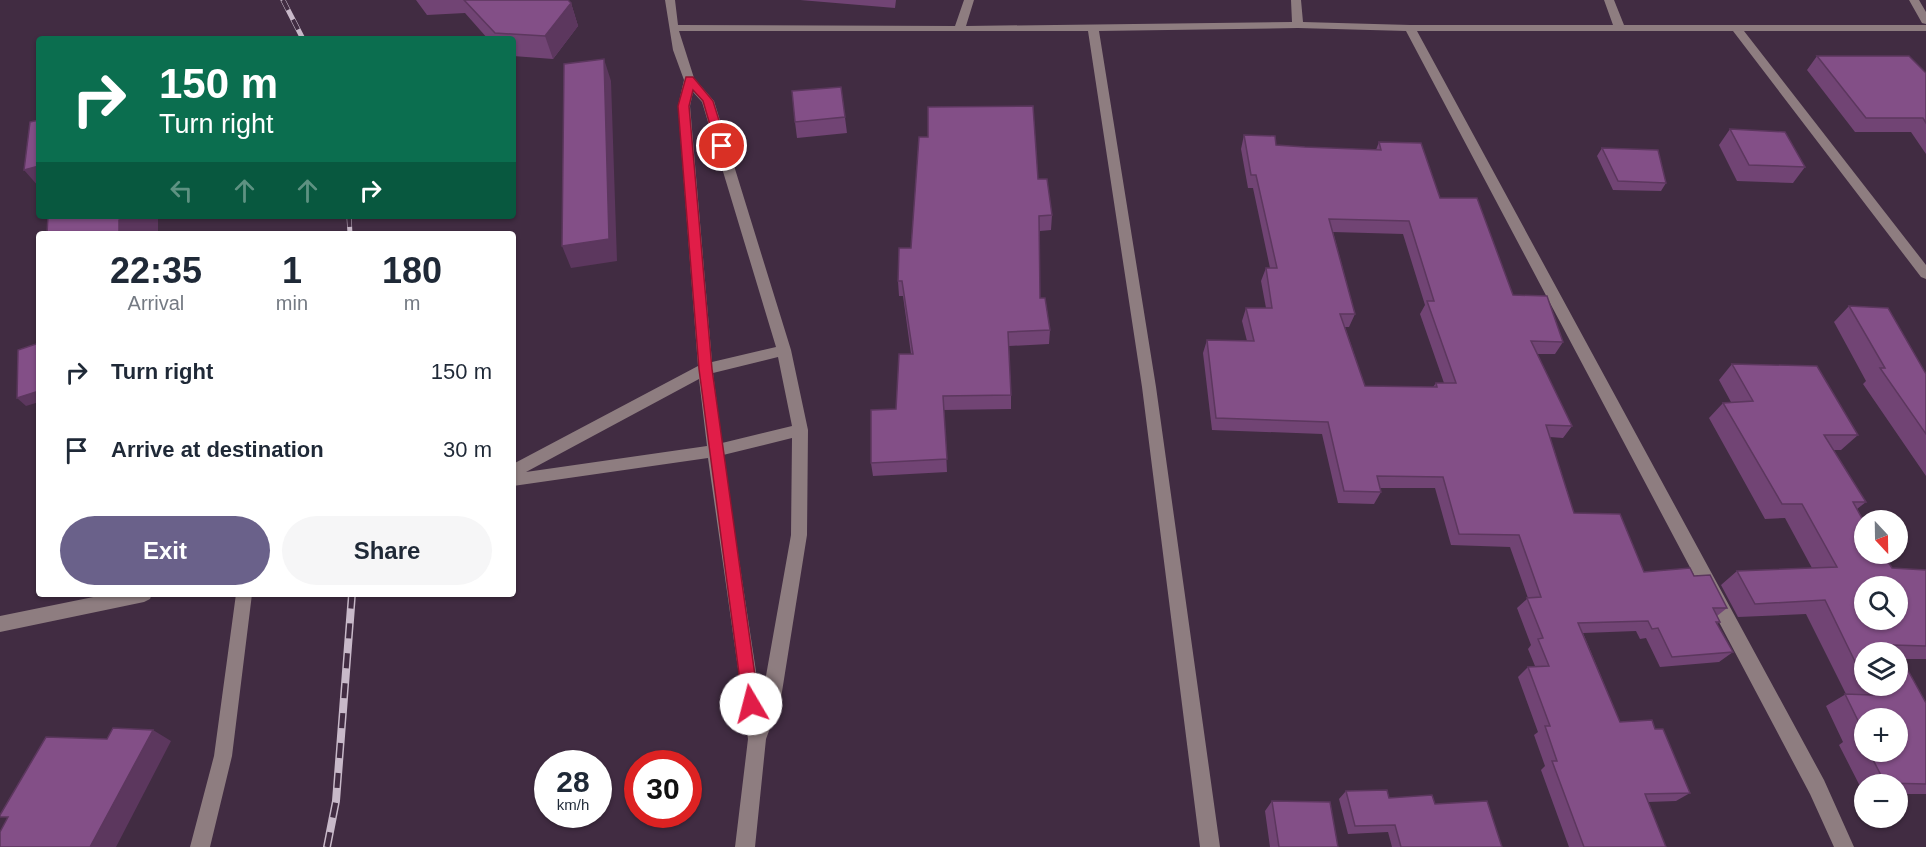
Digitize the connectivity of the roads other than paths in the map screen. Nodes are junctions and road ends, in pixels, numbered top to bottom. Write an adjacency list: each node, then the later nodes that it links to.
1 (670, 0): 9 (street)
2 (969, 0): 13 (street)
3 (1296, 0): 7 (street)
4 (1609, 0): 8 (street)
5 (1914, 0): 6 (street)
6 (1926, 21)
7 (1298, 25): 10 (street); 11 (street)
8 (1619, 27): 11 (street); 14 (street)
9 (673, 28): 13 (street); 15 (street)
10 (1093, 28): 13 (street); 29 (street)
11 (1410, 28): 30 (street)
12 (1926, 28): 14 (street)
13 (960, 29)
14 (1737, 29): 16 (street)
15 (690, 80): 17 (street); 18 (street)
16 (1926, 274)
17 (784, 350): 18 (street); 19 (street)
18 (705, 369): 20 (street); 21 (street)
19 (800, 430): 20 (street); 26 (street)
20 (715, 451): 22 (street); 26 (street)
21 (516, 469)
22 (516, 480)
23 (130, 597): 25 (street)
24 (244, 597): 27 (street)
25 (0, 624)
26 (757, 739): 28 (street)
27 (200, 847)
28 (745, 847)
29 (1210, 847)
30 (1844, 847)

